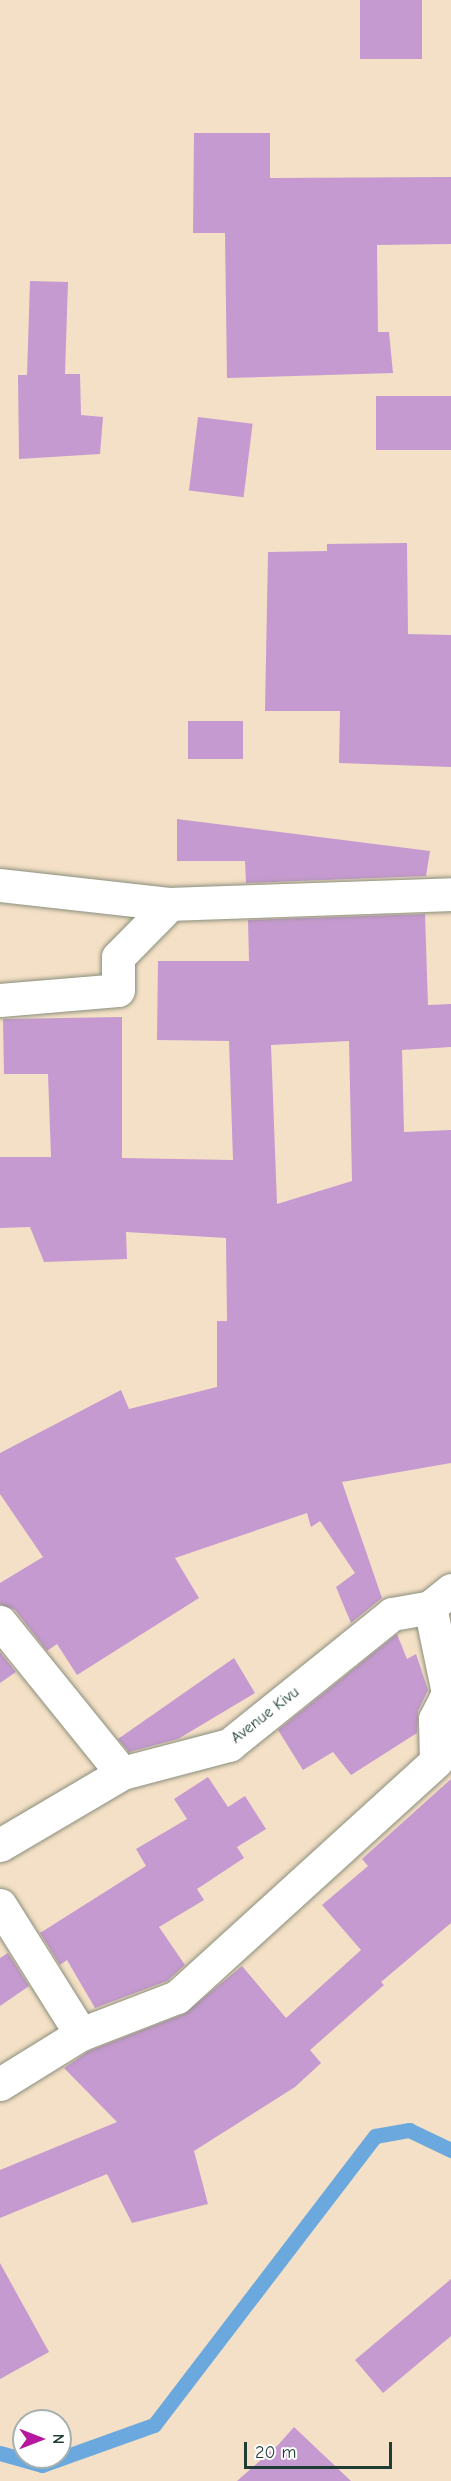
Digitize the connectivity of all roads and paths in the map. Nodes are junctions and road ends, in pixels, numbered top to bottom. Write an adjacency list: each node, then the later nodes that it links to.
1 (0, 885): 3 (street)
2 (451, 894): 3 (street)
3 (170, 904): 4 (street)
4 (0, 1000)
5 (441, 1598): 7 (street, Avenue Kivu); 10 (street)
6 (0, 1622): 7 (street)
7 (122, 1773): 8 (street, Avenue Kivu)
8 (0, 1845)
9 (0, 1905): 10 (street)
10 (81, 2034): 11 (street)
11 (0, 2085)

